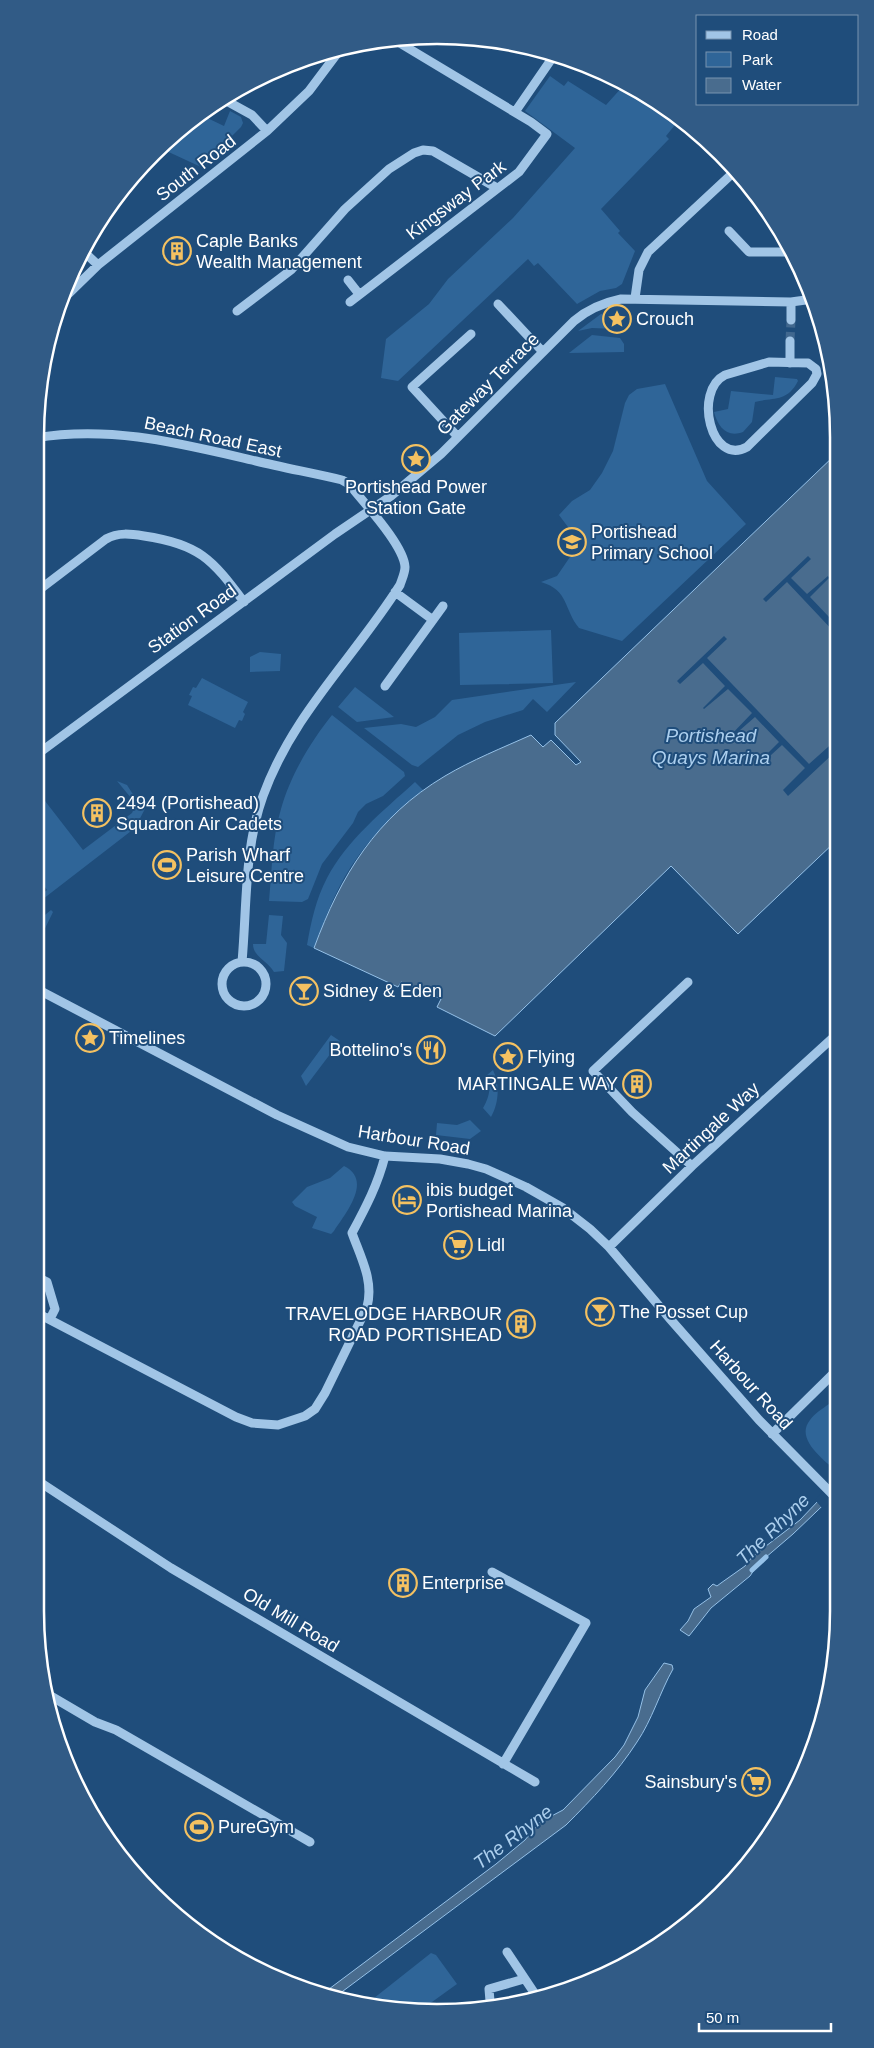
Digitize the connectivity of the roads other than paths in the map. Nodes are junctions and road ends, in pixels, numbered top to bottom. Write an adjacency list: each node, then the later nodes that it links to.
1 (404, 46): 5 (street)
2 (334, 57): 6 (street, South Road)
3 (550, 61): 5 (street)
4 (230, 103): 6 (street)
5 (514, 112): 8 (street, Kingsway Park)
6 (267, 131): 12 (street, South Road)
7 (730, 175): 16 (street)
8 (497, 188): 15 (street, Kingsway Park); 21 (street)
9 (729, 230): 10 (street)
10 (784, 252)
11 (88, 256): 12 (street)
12 (98, 265): 14 (street, South Road)
13 (348, 280): 15 (street)
14 (73, 289)
15 (359, 294): 18 (street, Kingsway Park)
16 (635, 298): 19 (street, Gateway Terrace); 25 (street, Gateway Terrace)
17 (805, 300): 19 (street, Gateway Terrace)
18 (350, 302)
19 (791, 302): 22 (street)
20 (498, 304): 25 (street)
21 (237, 311)
22 (791, 320)
23 (471, 334): 28 (street)
24 (790, 341): 26 (street)
25 (543, 352): 28 (street, Gateway Terrace)
26 (790, 363): 26 (street)
27 (44, 437): 29 (street, Beach Road East)
28 (458, 437): 29 (street, Gateway Terrace)
29 (370, 510): 31 (street, Beach Road East); 32 (street, Station Road)
30 (44, 585): 32 (street)
31 (395, 592): 34 (street); 37 (street, Beach Road East)
32 (244, 602): 36 (street, Station Road)
33 (443, 606): 34 (street)
34 (433, 620): 35 (street)
35 (385, 686)
36 (44, 749)
37 (242, 962): 37 (street)
38 (688, 982): 42 (street)
39 (44, 993): 41 (street, Harbour Road)
40 (830, 1040): 42 (street, Martingale Way)
41 (385, 1156): 43 (street, Harbour Road); 46 (street)
42 (692, 1166): 43 (street, Martingale Way)
43 (609, 1247): 48 (street, Harbour Road)
44 (44, 1280): 46 (street)
45 (44, 1317): 46 (street)
46 (50, 1320)
47 (830, 1377): 48 (street)
48 (772, 1434): 50 (street, Harbour Road)
49 (44, 1485): 53 (street, Old Mill Road)
50 (830, 1492)
51 (492, 1572): 53 (street)
52 (53, 1697): 55 (street)
53 (503, 1764): 54 (street, Old Mill Road)
54 (534, 1782)
55 (310, 1842)
56 (507, 1952): 57 (street)
57 (524, 1979): 58 (street); 59 (street)
58 (534, 1992)
59 (490, 2001)

